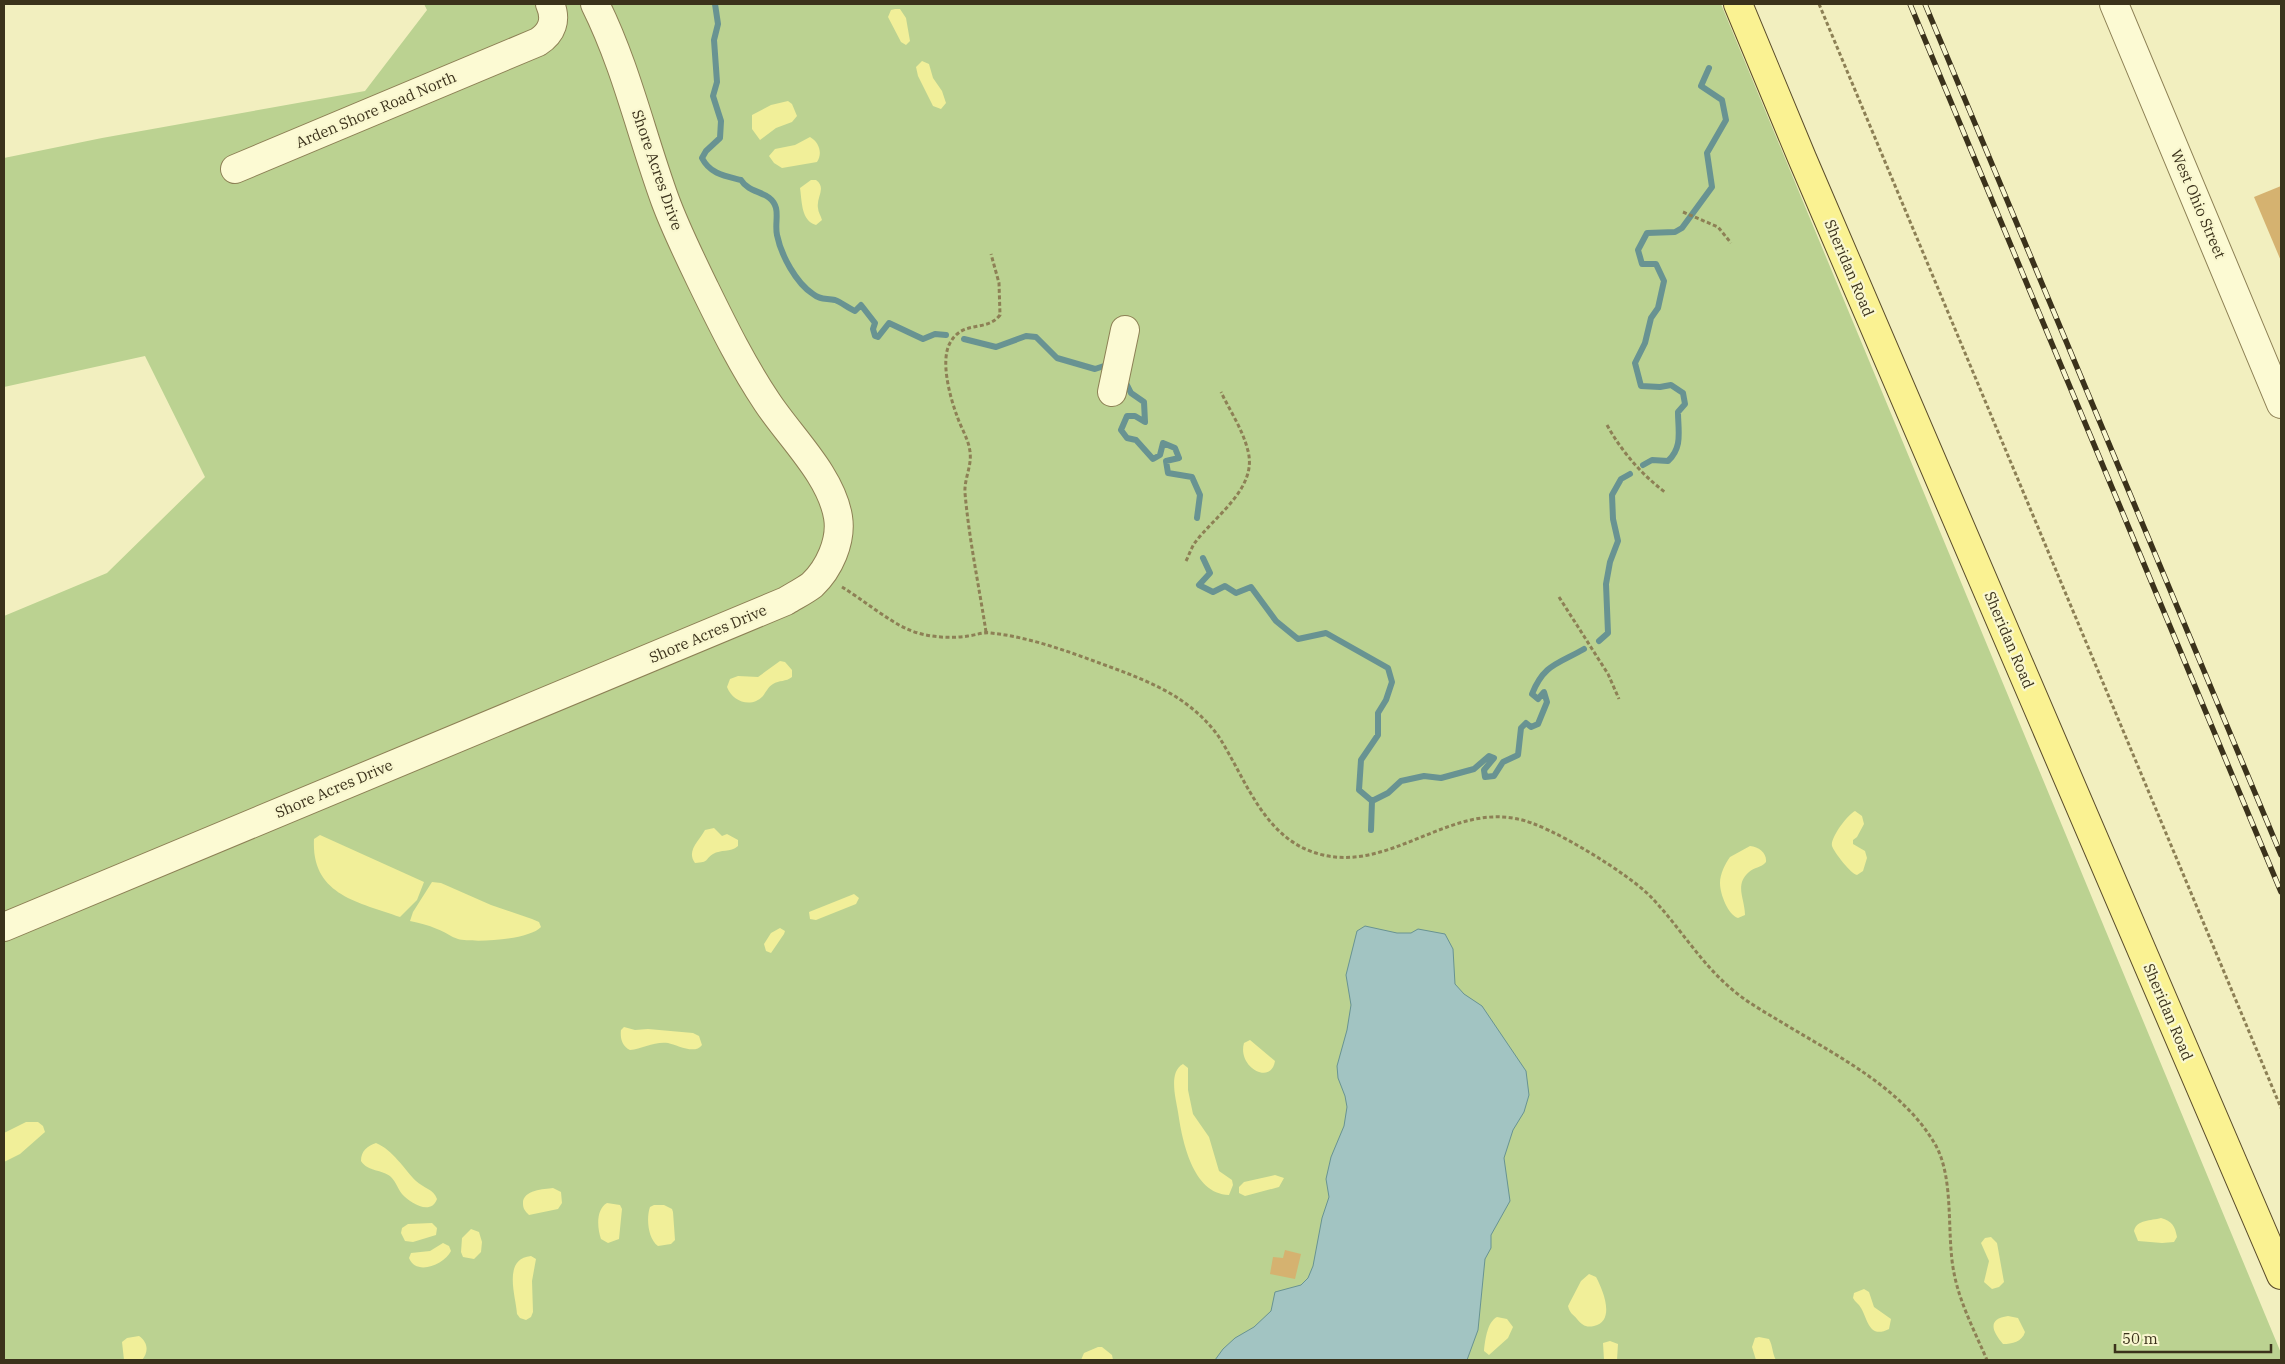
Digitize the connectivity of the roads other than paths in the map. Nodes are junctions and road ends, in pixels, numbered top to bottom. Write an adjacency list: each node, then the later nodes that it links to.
1 (550, 4): 5 (street, Arden Shore Road North)
2 (595, 4): 9 (street, Shore Acres Drive)
3 (1738, 4): 10 (main road, Sheridan Road)
4 (2114, 4): 8 (street, West Ohio Street)
5 (235, 169)
6 (1125, 330): 7 (street)
7 (1112, 392)
8 (2281, 404)
9 (4, 927)
10 (2281, 1275)

